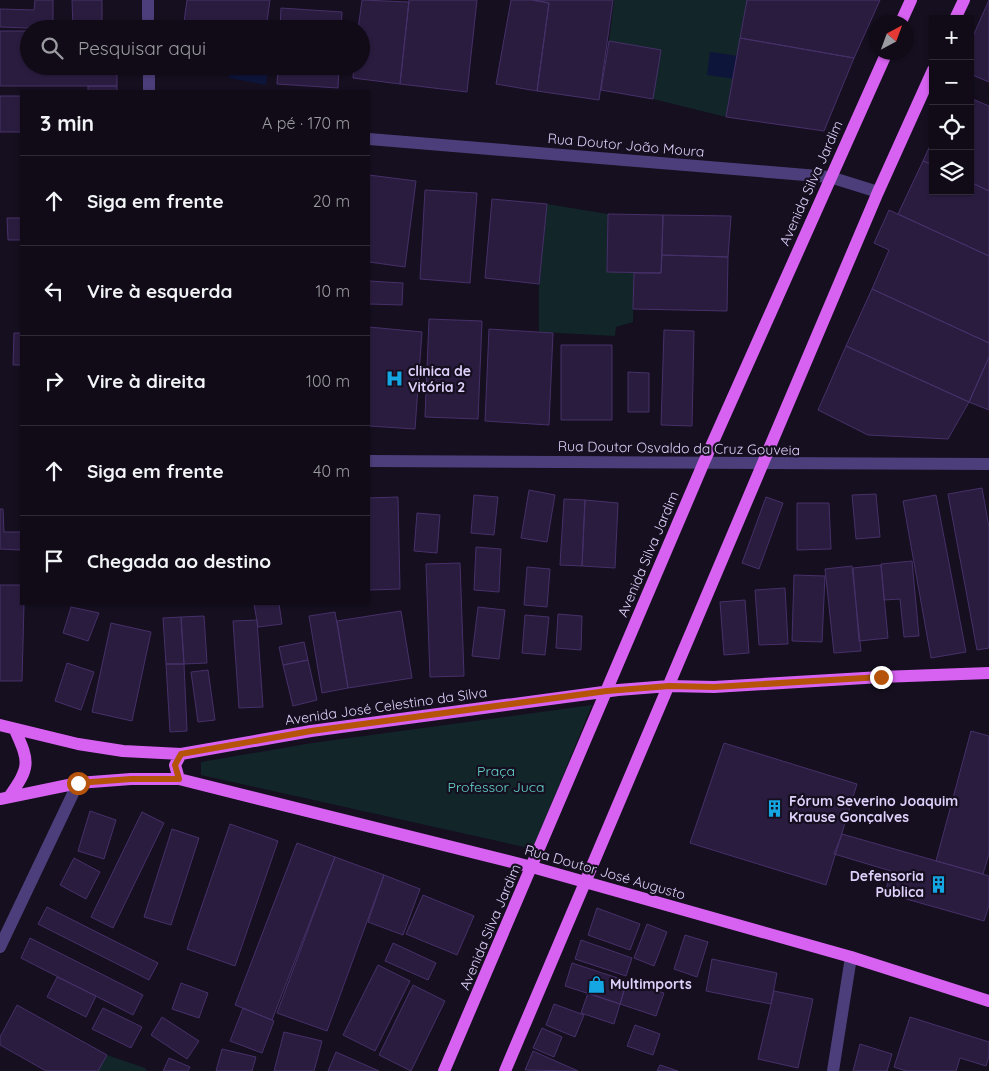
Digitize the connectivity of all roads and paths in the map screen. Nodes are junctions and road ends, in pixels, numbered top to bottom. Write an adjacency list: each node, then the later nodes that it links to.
1 (148, 0): 6 (street)
2 (911, 0): 4 (main road)
3 (964, 0): 5 (main road)
4 (904, 15)
5 (957, 15)
6 (148, 20)
7 (883, 60): 12 (main road, Avenida Silva Jardim)
8 (149, 75): 10 (street)
9 (929, 79): 13 (main road)
10 (149, 90)
11 (370, 139): 12 (street, Rua Doutor João Moura)
12 (830, 177): 13 (street, Rua Doutor João Moura); 15 (main road, Avenida Silva Jardim)
13 (878, 192): 16 (main road)
14 (370, 460): 15 (street, Rua Doutor Osvaldo da Cruz Gouveia)
15 (704, 462): 16 (street, Rua Doutor Osvaldo da Cruz Gouveia); 20 (main road, Avenida Silva Jardim)
16 (763, 464): 17 (street, Rua Doutor Osvaldo da Cruz Gouveia); 19 (main road)
17 (989, 464)
18 (989, 673): 19 (main road, Avenida José Celestino da Silva)
19 (669, 686): 20 (main road, Avenida José Celestino da Silva); 28 (main road)
20 (607, 691): 23 (main road, Avenida José Celestino da Silva); 27 (main road, Avenida Silva Jardim)
21 (0, 725): 22 (main road, Avenida José Celestino da Silva)
22 (15, 730): 23 (main road, Avenida José Celestino da Silva); 26 (main road)
23 (181, 754): 24 (main road)
24 (179, 779): 25 (main road, Rua Doutor José Augusto); 27 (main road, Rua Doutor José Augusto)
25 (78, 783): 26 (main road); 29 (street)
26 (5, 798)
27 (532, 867): 28 (main road, Rua Doutor José Augusto); 32 (main road, Avenida Silva Jardim)
28 (585, 881): 30 (main road, Rua Doutor José Augusto); 33 (main road)
29 (0, 948)
30 (851, 957): 31 (main road, Rua Doutor José Augusto); 34 (street)
31 (989, 1001)
32 (444, 1071)
33 (505, 1071)
34 (833, 1071)

